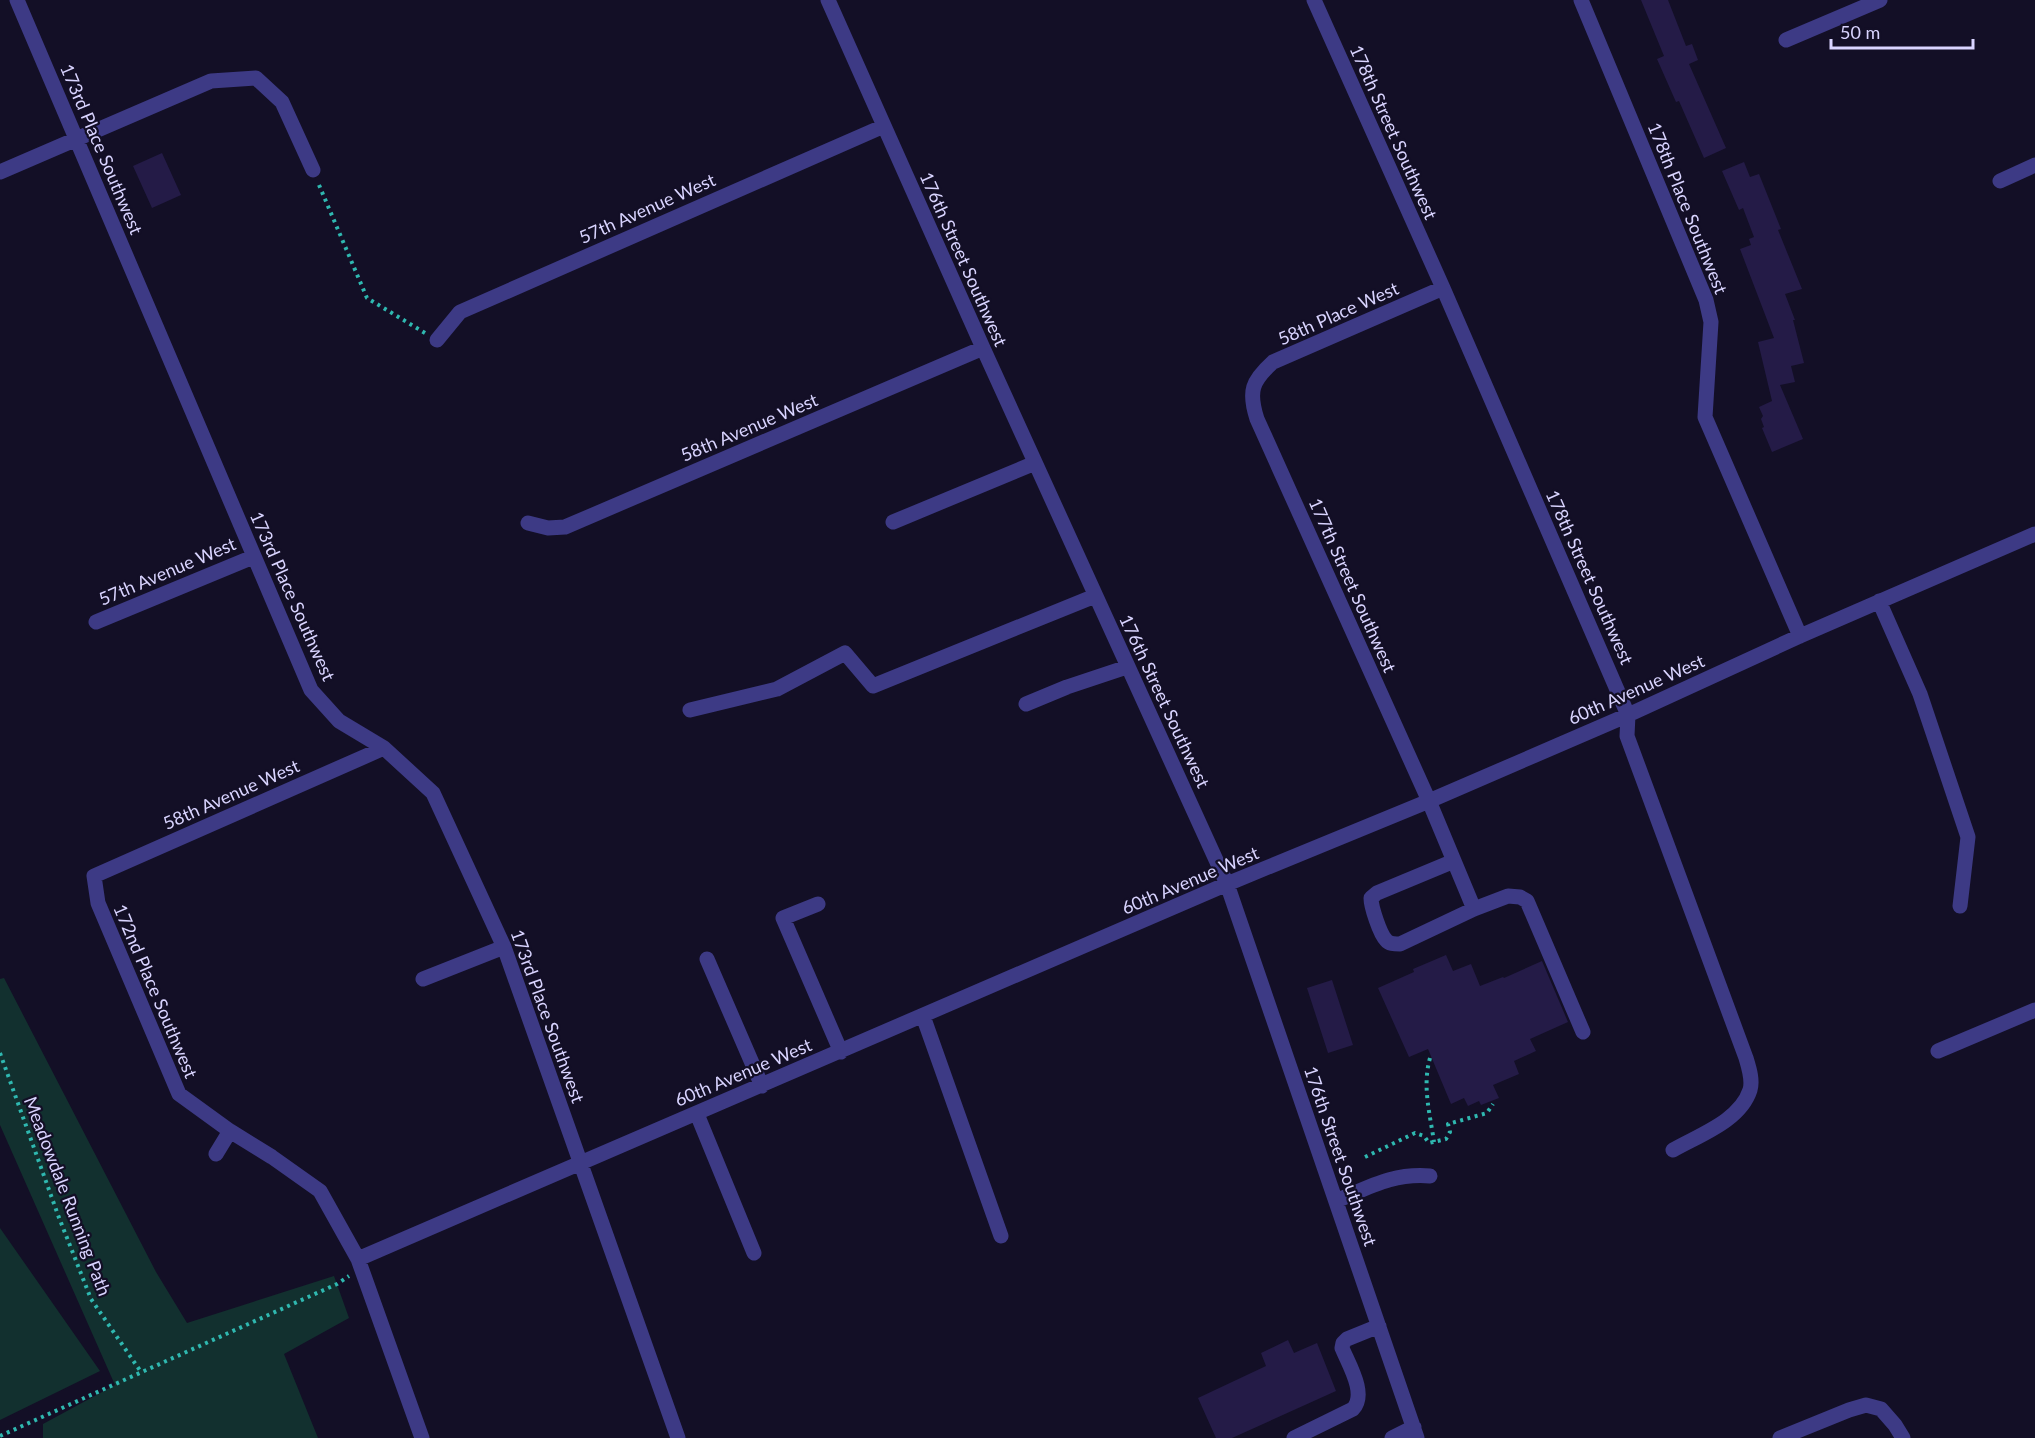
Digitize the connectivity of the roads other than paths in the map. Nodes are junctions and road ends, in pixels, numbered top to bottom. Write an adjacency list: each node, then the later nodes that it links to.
1 (17, 0): 8 (street, 173rd Place Southwest)
2 (828, 0): 7 (street, 176th Street Southwest)
3 (1314, 0): 13 (street, 178th Street Southwest)
4 (1581, 0): 25 (street, 178th Place Southwest)
5 (1880, 0): 6 (street)
6 (1786, 40)
7 (884, 126): 14 (street, 57th Avenue West); 15 (street, 176th Street Southwest)
8 (77, 140): 10 (street); 11 (street); 21 (street, 173rd Place Southwest)
9 (2035, 165): 12 (street)
10 (313, 170)
11 (0, 172)
12 (2000, 181)
13 (1443, 288): 16 (street, 58th Place West); 29 (street, 178th Street Southwest)
14 (437, 340)
15 (983, 348): 17 (street, 176th Street Southwest); 19 (street, 58th Avenue West)
16 (1255, 382): 31 (street, 177th Street Southwest)
17 (1035, 463): 18 (street); 22 (street, 176th Street Southwest)
18 (893, 522)
19 (528, 523)
20 (2035, 534): 23 (street, 60th Avenue West)
21 (253, 557): 24 (street, 57th Avenue West); 30 (street, 173rd Place Southwest)
22 (1095, 596): 26 (street, 176th Street Southwest); 28 (street)
23 (1879, 601): 25 (street, 60th Avenue West); 36 (street)
24 (96, 622)
25 (1800, 636): 29 (street, 60th Avenue West)
26 (1127, 667): 27 (street); 34 (street, 176th Street Southwest)
27 (1026, 704)
28 (690, 710)
29 (1628, 714): 31 (street, 60th Avenue West); 49 (street, 178th Street Southwest)
30 (384, 748): 33 (street, 58th Avenue West); 38 (street, 173rd Place Southwest)
31 (1429, 801): 32 (street, 177th Street Southwest); 34 (street, 60th Avenue West)
32 (1454, 861): 37 (street, 177th Street Southwest); 37 (street)
33 (94, 876): 48 (street, 172nd Place Southwest)
34 (1227, 884): 42 (street, 60th Avenue West); 53 (street, 176th Street Southwest)
35 (818, 904): 45 (street)
36 (1960, 906)
37 (1474, 909): 43 (street)
38 (504, 947): 40 (street); 51 (street, 173rd Place Southwest)
39 (707, 959): 46 (street)
40 (423, 979)
41 (2035, 1010): 44 (street)
42 (923, 1016): 45 (street, 60th Avenue West); 54 (street)
43 (1583, 1032)
44 (1938, 1051)
45 (841, 1052): 46 (street, 60th Avenue West)
46 (762, 1086): 47 (street, 60th Avenue West)
47 (697, 1114): 51 (street, 60th Avenue West); 55 (street)
48 (230, 1131): 50 (street); 56 (street, 172nd Place Southwest)
49 (1673, 1150)
50 (216, 1154)
51 (582, 1164): 56 (street, 60th Avenue West); 60 (street, 173rd Place Southwest)
52 (1430, 1176): 53 (street)
53 (1336, 1201): 57 (street, 176th Street Southwest)
54 (1001, 1236)
55 (754, 1253)
56 (360, 1264): 59 (street, 172nd Place Southwest)
57 (1379, 1326): 58 (street, 176th Street Southwest); 61 (street)
58 (1416, 1433): 62 (street)
59 (422, 1438)
60 (678, 1438)
61 (1294, 1438)
62 (1392, 1438)
63 (1780, 1438): 64 (street)
64 (1903, 1438)

